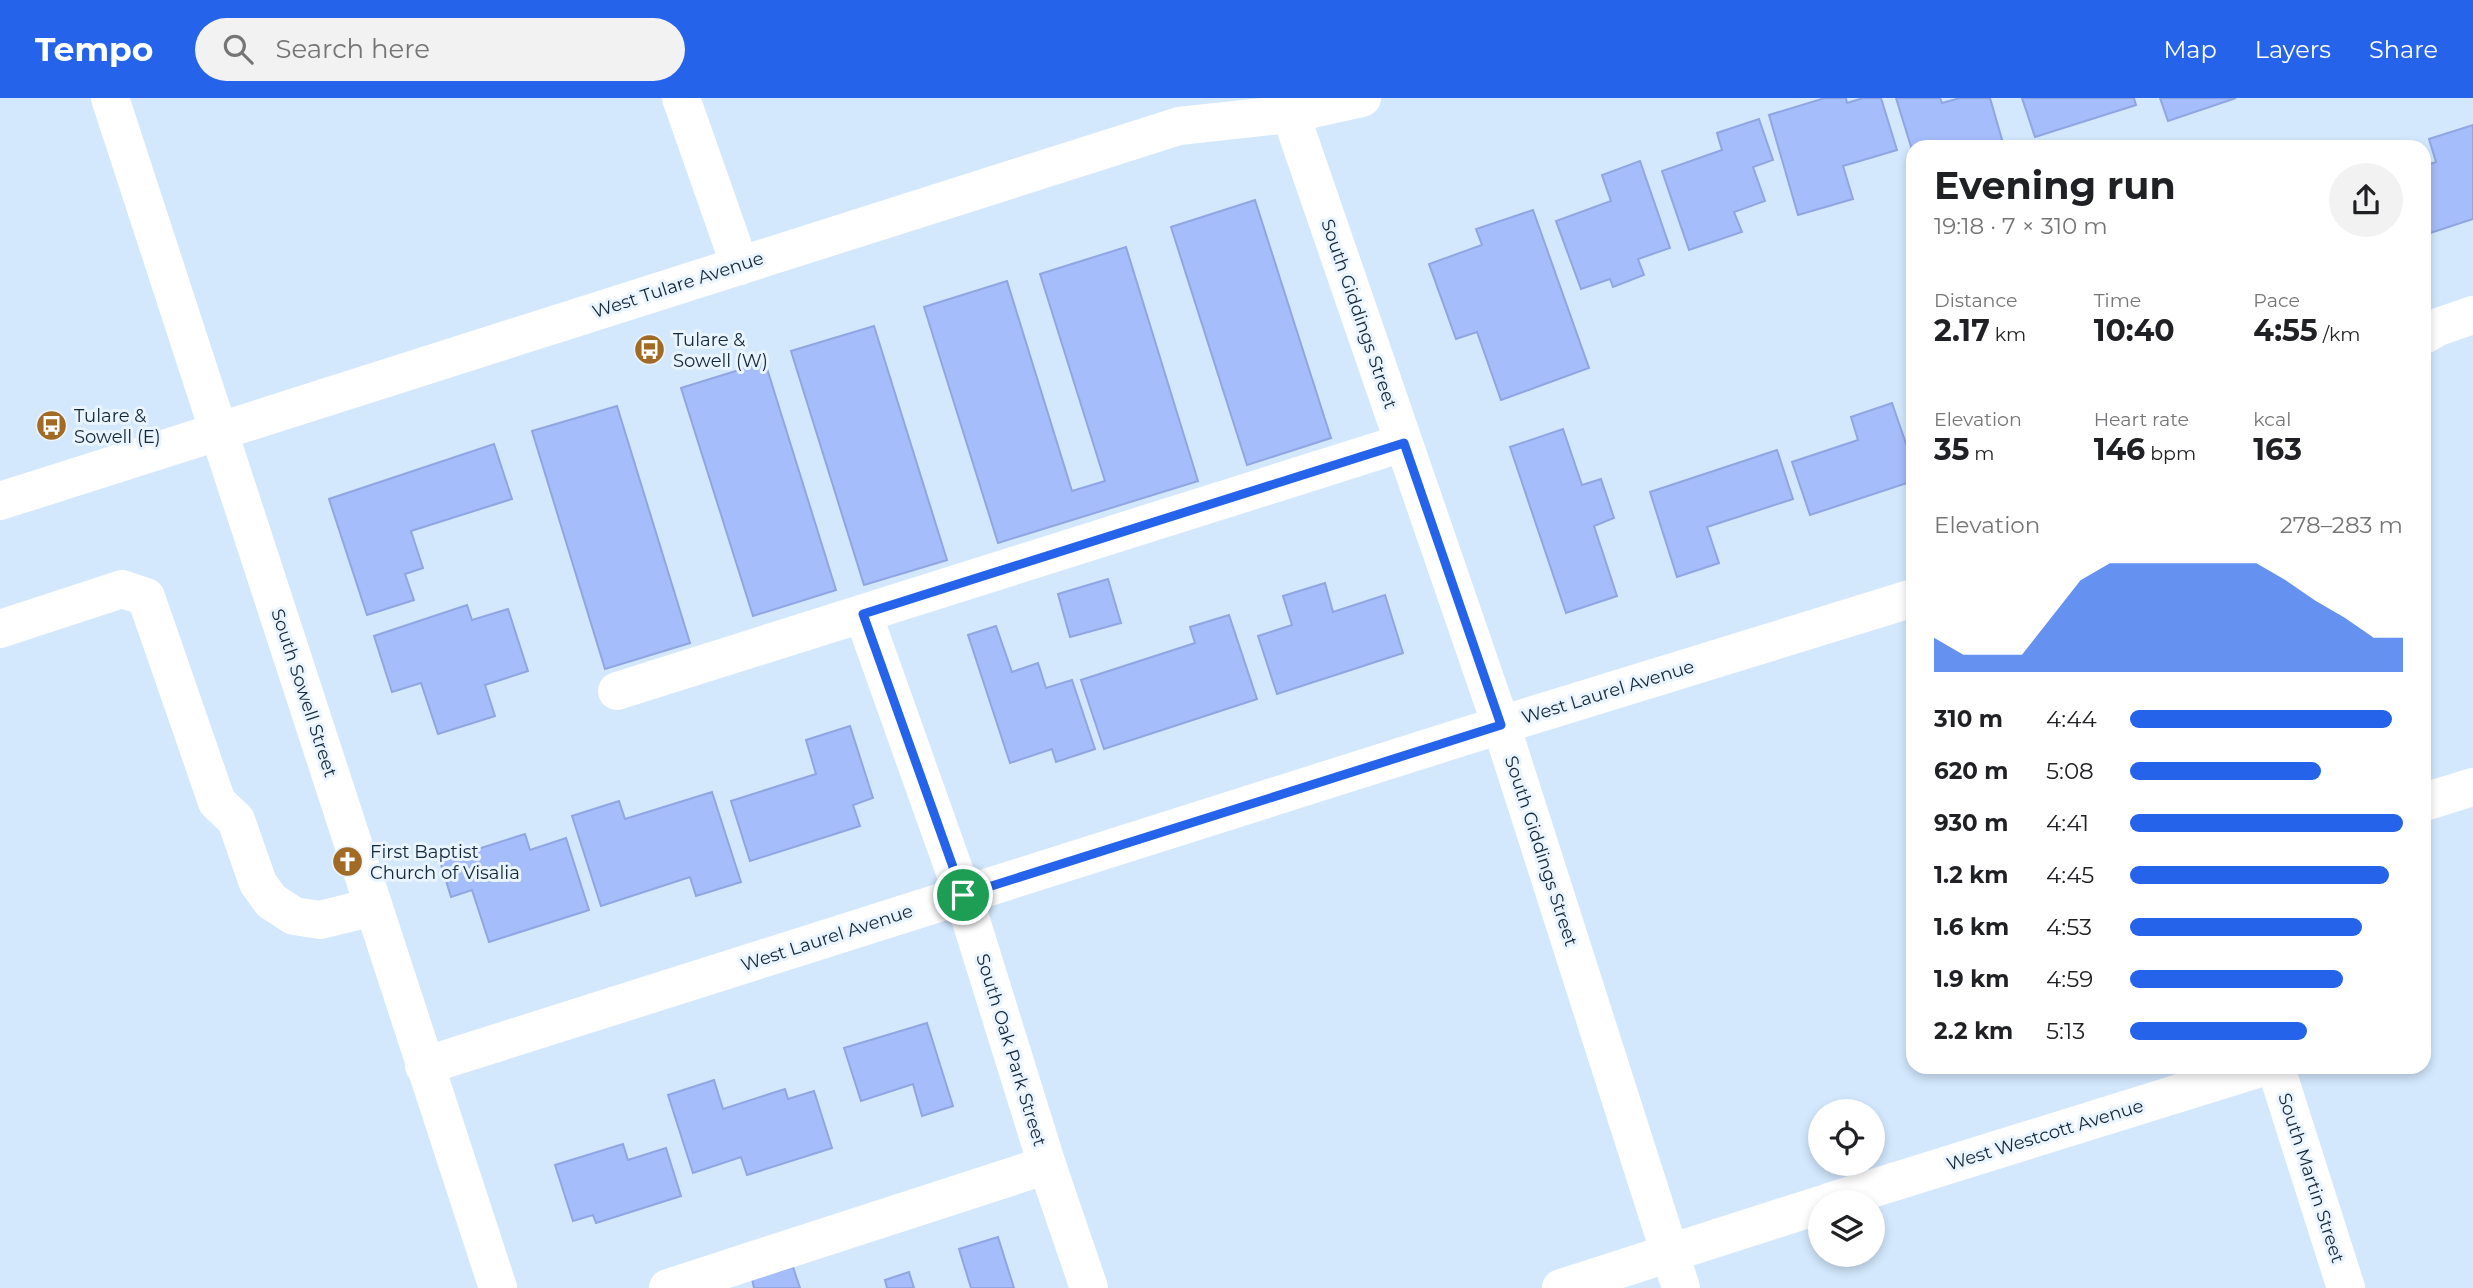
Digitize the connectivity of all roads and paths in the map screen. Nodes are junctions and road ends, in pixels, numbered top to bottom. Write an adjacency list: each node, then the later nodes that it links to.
1 (110, 98): 8 (street, South Sowell Street)
2 (681, 98): 5 (street)
3 (1362, 98): 4 (street, West Tulare Avenue)
4 (1287, 106): 5 (street, West Tulare Avenue); 9 (street, South Giddings Street)
5 (740, 266): 8 (street, West Tulare Avenue)
6 (2473, 315): 7 (street)
7 (2431, 331)
8 (219, 432): 10 (street, West Tulare Avenue); 19 (street, South Sowell Street)
9 (1404, 443): 12 (street); 15 (street, South Giddings Street)
10 (0, 501)
11 (1906, 600): 15 (street, West Laurel Avenue)
12 (863, 614): 14 (street); 18 (street, South Oak Park Street)
13 (0, 629): 19 (street)
14 (617, 691)
15 (1501, 725): 18 (street, West Laurel Avenue); 26 (street, South Giddings Street)
16 (2473, 787): 17 (street)
17 (2431, 800)
18 (963, 895): 20 (street, West Laurel Avenue); 23 (street, South Oak Park Street)
19 (373, 906): 20 (street, South Sowell Street)
20 (424, 1066): 27 (street, South Sowell Street)
21 (2241, 1074): 24 (street, West Westcott Avenue)
22 (2278, 1074): 32 (street, South Martin Street)
23 (1047, 1165): 28 (street); 29 (street, South Oak Park Street)
24 (1868, 1190)
25 (1808, 1209): 26 (street)
26 (1670, 1252): 30 (street); 31 (street, South Giddings Street)
27 (498, 1288)
28 (668, 1288)
29 (1089, 1288)
30 (1561, 1288)
31 (1681, 1288)
32 (2346, 1288)

